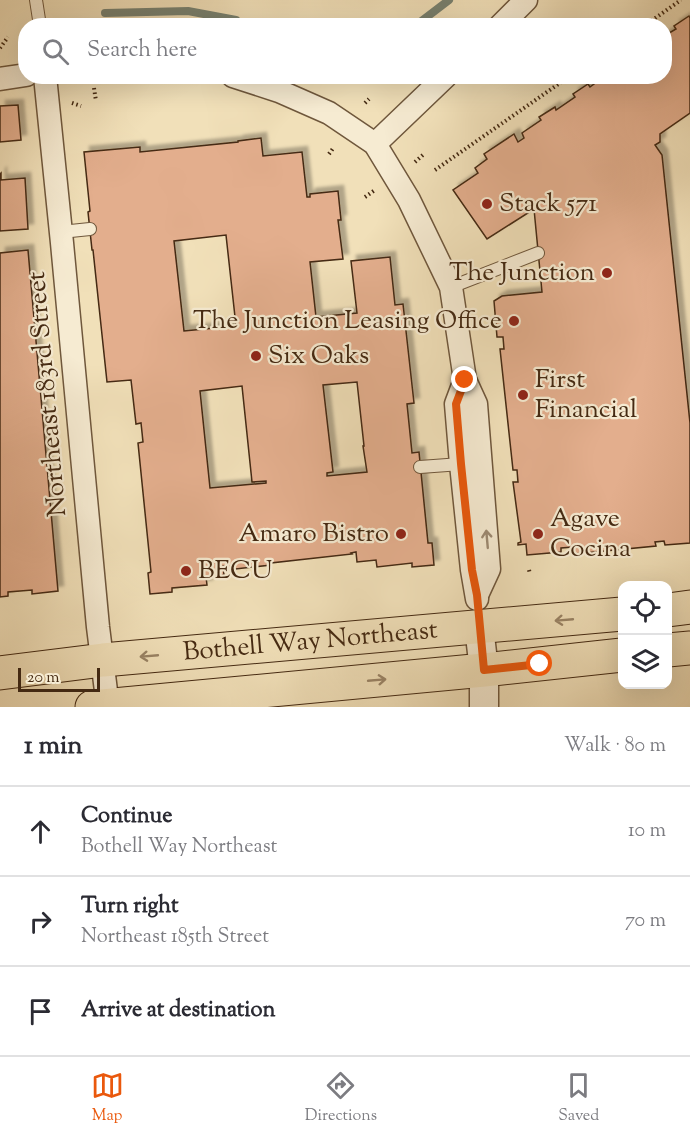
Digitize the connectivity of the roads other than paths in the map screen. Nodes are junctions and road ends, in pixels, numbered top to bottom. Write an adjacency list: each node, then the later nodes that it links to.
1 (36, 0): 3 (lane)
2 (526, 0): 4 (street)
3 (39, 18)
4 (508, 18)
5 (18, 76): 6 (street)
6 (0, 78)
7 (46, 84): 12 (street, Northeast 183rd Street)
8 (258, 84): 10 (street)
9 (438, 84): 10 (street)
10 (375, 144): 14 (street)
11 (90, 229): 12 (lane)
12 (61, 232): 26 (street, Northeast 183rd Street)
13 (538, 254): 14 (lane)
14 (451, 287): 15 (street)
15 (465, 380): 16 (street); 18 (street, one-way to 15)
16 (461, 464): 17 (lane); 18 (street)
17 (420, 467)
18 (477, 595): 22 (street)
19 (690, 607): 20 (main road)
20 (672, 609)
21 (618, 614): 22 (main road, Bothell Way Northeast, one-way to 22)
22 (479, 627): 26 (main road, Bothell Way Northeast, one-way to 26); 27 (street)
23 (690, 648): 24 (main road)
24 (672, 650)
25 (618, 655): 27 (main road, Bothell Way Northeast)
26 (103, 660): 28 (main road, Bothell Way Northeast); 29 (street, Northeast 183rd Street)
27 (484, 670): 29 (main road, Bothell Way Northeast, one-way to 27); 30 (street)
28 (0, 673)
29 (102, 707)
30 (484, 707)

